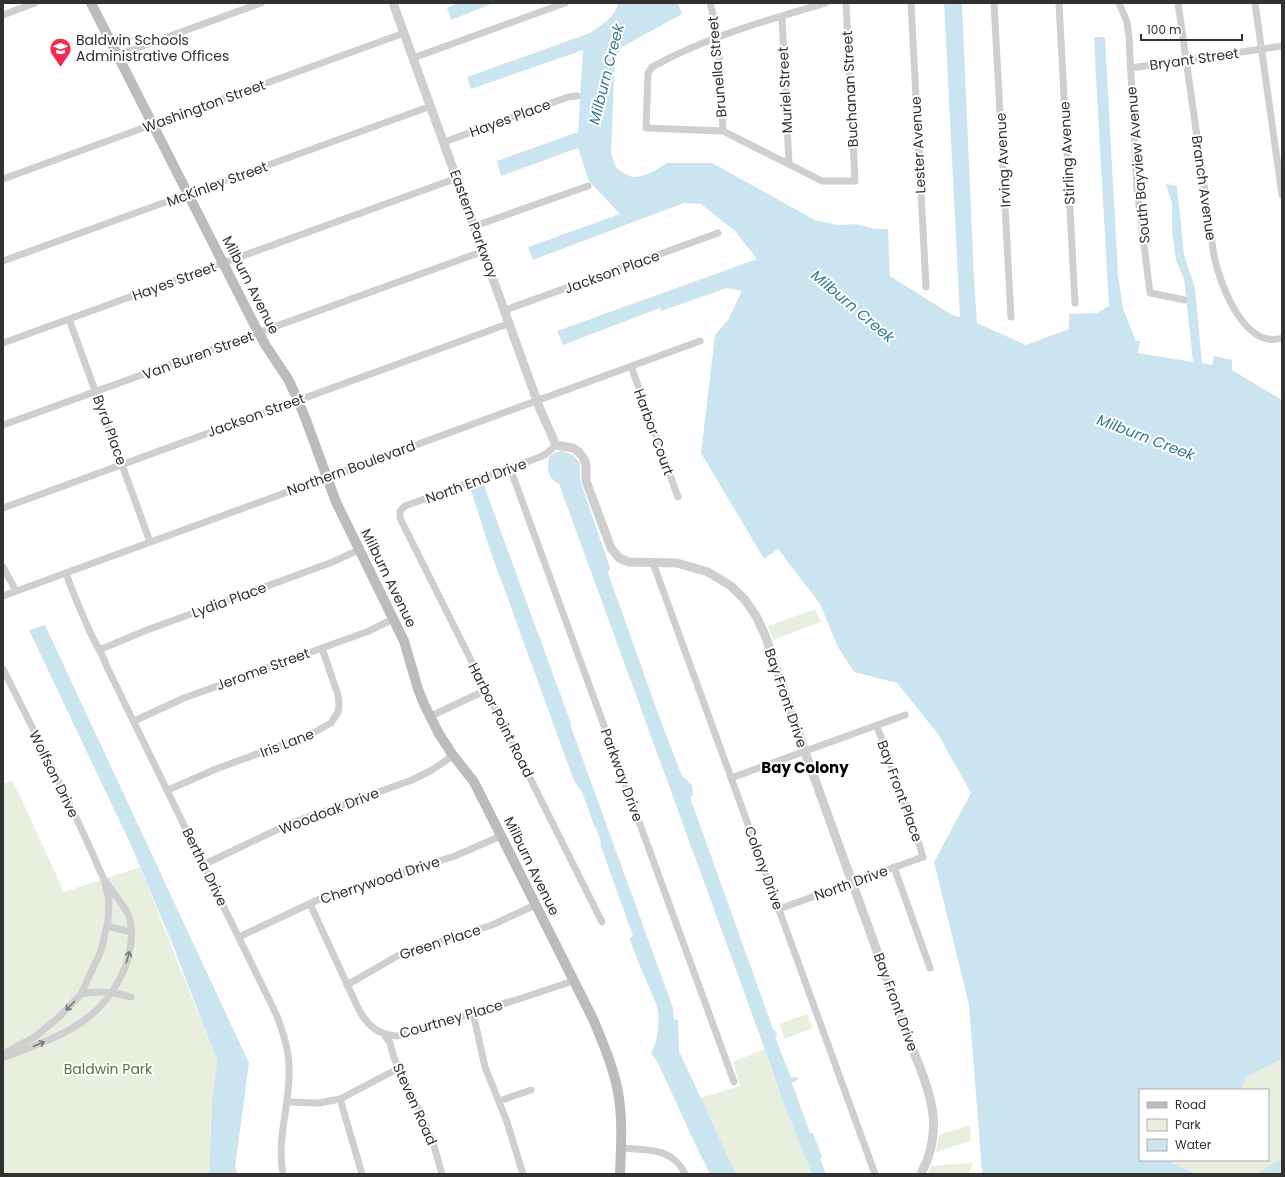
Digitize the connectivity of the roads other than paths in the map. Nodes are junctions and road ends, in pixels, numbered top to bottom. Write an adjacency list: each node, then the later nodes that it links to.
1 (35, 3): 16 (street)
2 (91, 3): 22 (main road, Milburn Avenue)
3 (261, 3): 22 (street)
4 (393, 3): 18 (street, Eastern Parkway)
5 (566, 3): 23 (street)
6 (710, 3): 19 (street, Brunella Street)
7 (826, 3): 15 (street)
8 (846, 3): 31 (street, Buchanan Street)
9 (911, 3): 42 (street, Lester Avenue)
10 (994, 3): 46 (street, Irving Avenue)
11 (1059, 3): 44 (street, Stirling Avenue)
12 (1119, 3): 25 (street, South Bayview Avenue)
13 (1178, 3): 24 (street, Branch Avenue)
14 (1255, 3): 21 (street)
15 (818, 4): 17 (street)
16 (3, 15)
17 (782, 17): 19 (street); 31 (street, Muriel Street)
18 (404, 33): 23 (street, Eastern Parkway); 28 (street, Washington Street)
19 (717, 38): 29 (street, Brunella Street); 29 (street)
20 (1282, 46): 21 (street, Bryant Street)
21 (1261, 49): 24 (street, Bryant Street); 36 (street)
22 (118, 55): 28 (main road, Milburn Avenue)
23 (414, 58): 27 (street, Eastern Parkway)
24 (1186, 60): 25 (street, Bryant Street); 50 (street, Branch Avenue)
25 (1131, 68): 43 (street, South Bayview Avenue)
26 (577, 96): 30 (street, Hayes Place)
27 (431, 106): 30 (street, Eastern Parkway); 35 (street, McKinley Street)
28 (154, 124): 33 (street, Washington Street); 35 (main road, Milburn Avenue)
29 (723, 130): 31 (street)
30 (444, 142): 32 (street, Eastern Parkway)
31 (789, 164)
32 (457, 178): 37 (street, Eastern Parkway); 41 (street, Hayes Street)
33 (3, 179)
34 (588, 186): 37 (street)
35 (189, 194): 40 (street, McKinley Street); 41 (main road, Milburn Avenue)
36 (1282, 195)
37 (475, 226): 39 (street, Eastern Parkway)
38 (718, 233): 45 (street, Jackson Place)
39 (484, 251): 45 (street, Eastern Parkway); 49 (street, Van Buren Street)
40 (3, 261)
41 (224, 263): 47 (street, Hayes Street); 49 (main road, Milburn Avenue)
42 (926, 287)
43 (1184, 300)
44 (1075, 303)
45 (505, 310): 48 (street, Eastern Parkway)
46 (1011, 317)
47 (69, 319): 52 (street, Hayes Street); 54 (street, Byrd Place)
48 (510, 323): 55 (street, Jackson Street); 56 (street, Eastern Parkway)
49 (259, 332): 54 (street, Van Buren Street); 55 (main road, Milburn Avenue)
50 (1282, 338)
51 (700, 341): 53 (street, Northern Boulevard)
52 (3, 343)
53 (631, 366): 56 (street, Northern Boulevard); 62 (street, Harbor Court)
54 (96, 392): 57 (street, Van Buren Street); 59 (street, Byrd Place)
55 (298, 400): 59 (street, Jackson Street); 61 (main road, Milburn Avenue)
56 (538, 400): 58 (street, Eastern Parkway); 61 (street, Northern Boulevard)
57 (3, 426)
58 (556, 445): 60 (street, North End Drive); 67 (street, Bay Front Drive)
59 (122, 464): 63 (street, Jackson Street); 65 (street, Byrd Place)
60 (510, 468): 64 (street, North End Drive); 109 (street, Parkway Drive)
61 (327, 477): 65 (street, Northern Boulevard); 66 (main road, Milburn Avenue)
62 (678, 497)
63 (3, 508)
64 (400, 518): 76 (street, Harbor Point Road)
65 (150, 542): 69 (street, Northern Boulevard)
66 (359, 550): 72 (main road, Milburn Avenue); 74 (street, Lydia Place)
67 (653, 563): 81 (street, Bay Front Drive); 83 (street, Colony Drive)
68 (3, 567): 70 (street)
69 (66, 573): 70 (street, Northern Boulevard); 74 (street, Bertha Drive)
70 (16, 591): 71 (street, Northern Boulevard)
71 (3, 596)
72 (393, 619): 73 (street, Jerome Street); 78 (main road, Milburn Avenue)
73 (322, 648): 79 (street, Jerome Street); 84 (street, Iris Lane)
74 (99, 650): 79 (street, Bertha Drive)
75 (3, 669): 89 (street, Wolfson Drive)
76 (486, 690): 78 (street); 94 (street, Harbor Point Road)
77 (905, 715): 80 (street)
78 (431, 716): 82 (main road, Milburn Avenue)
79 (134, 721): 84 (street, Bertha Drive)
80 (877, 726): 81 (street); 86 (street, Bay Front Place)
81 (805, 752): 83 (street); 90 (street, Bay Front Drive)
82 (454, 755): 85 (main road, Milburn Avenue); 87 (street, Woodoak Drive)
83 (731, 778): 93 (street, Colony Drive)
84 (168, 790): 87 (street, Bertha Drive)
85 (501, 836): 91 (street, Cherrywood Drive); 92 (main road, Milburn Avenue)
86 (923, 857): 88 (street, North Drive)
87 (203, 865): 97 (street, Bertha Drive)
88 (894, 867): 90 (street, North Drive); 98 (street)
89 (104, 879): 95 (street, Wolfson Drive); 96 (street, Wolfson Drive)
90 (852, 882): 93 (street, North Drive); 122 (street, Bay Front Drive)
91 (310, 904): 97 (street, Cherrywood Drive); 100 (street, Courtney Place)
92 (536, 905): 99 (main road, Milburn Avenue); 100 (street, Green Place)
93 (779, 909): 121 (street, Colony Drive)
94 (602, 922)
95 (107, 926): 96 (street); 102 (street, Wolfson Drive)
96 (131, 932): 101 (street, Wolfson Drive, one-way to 96)
97 (239, 937): 113 (street, Bertha Drive)
98 (930, 968)
99 (573, 981): 104 (street, Courtney Place); 114 (main road, Milburn Avenue)
100 (347, 985): 105 (street, Courtney Place)
101 (112, 992): 102 (street); 103 (street); 107 (street, Wolfson Drive, one-way to 101)
102 (81, 994): 106 (street, Wolfson Drive, one-way to 106)
103 (130, 996)
104 (473, 1014): 105 (street, Courtney Place); 112 (street)
105 (385, 1036): 108 (street, Steven Road)
106 (3, 1055)
107 (3, 1058)
108 (399, 1068): 111 (street); 117 (street, Steven Road)
109 (734, 1082)
110 (531, 1090): 112 (street)
111 (340, 1099): 113 (street); 116 (street)
112 (499, 1101): 118 (street)
113 (287, 1102): 115 (street, Bertha Drive)
114 (621, 1148): 119 (main road, Milburn Avenue); 120 (street)
115 (283, 1174)
116 (362, 1174)
117 (442, 1174)
118 (523, 1174)
119 (620, 1174)
120 (685, 1174)
121 (875, 1174)
122 (921, 1174)

